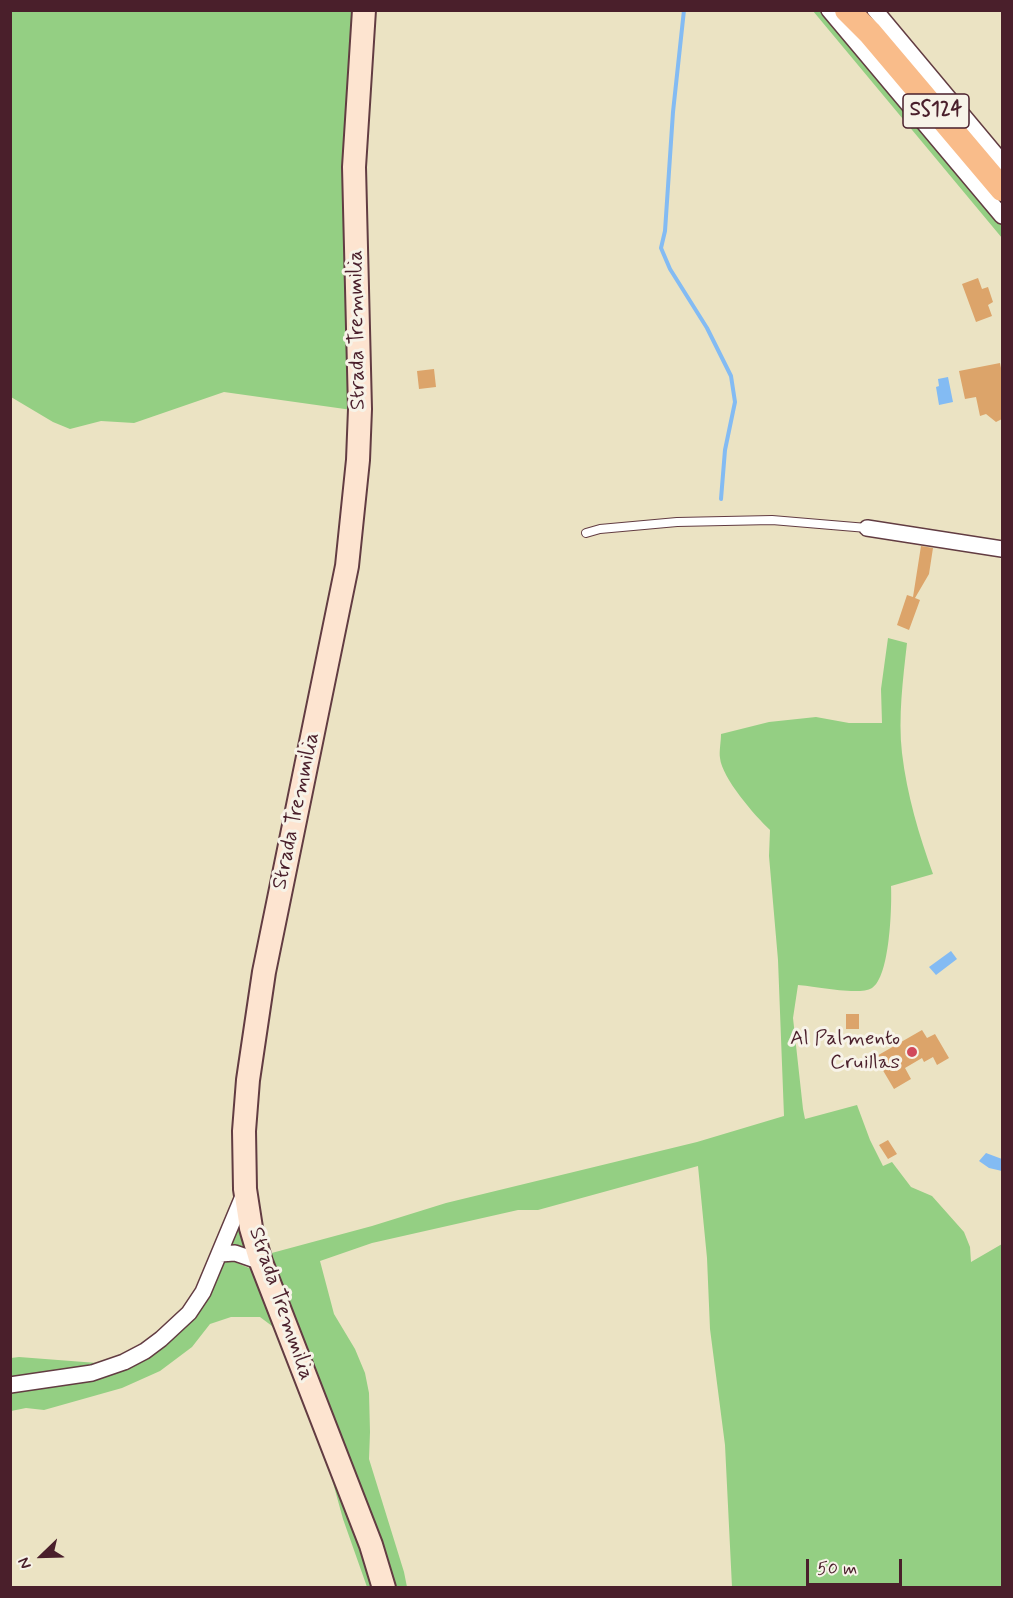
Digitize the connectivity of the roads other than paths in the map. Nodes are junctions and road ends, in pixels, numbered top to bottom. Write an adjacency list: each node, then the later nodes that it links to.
1 (364, 10): 12 (main road, Strada Tremmilia)
2 (829, 10): 8 (street)
3 (848, 10): 5 (main road)
4 (855, 10): 5 (main road)
5 (873, 22): 6 (street); 7 (main road, SS124)
6 (1002, 162)
7 (1002, 189)
8 (1002, 216)
9 (867, 528): 10 (lane); 11 (street)
10 (586, 533)
11 (1002, 549)
12 (245, 1189): 13 (street, Strada Tremmilia); 14 (main road, Strada Tremmilia)
13 (220, 1254): 14 (street); 15 (street, Strada Tremmilia)
14 (261, 1262): 16 (main road, Strada Tremmilia)
15 (10, 1385)
16 (384, 1587)

